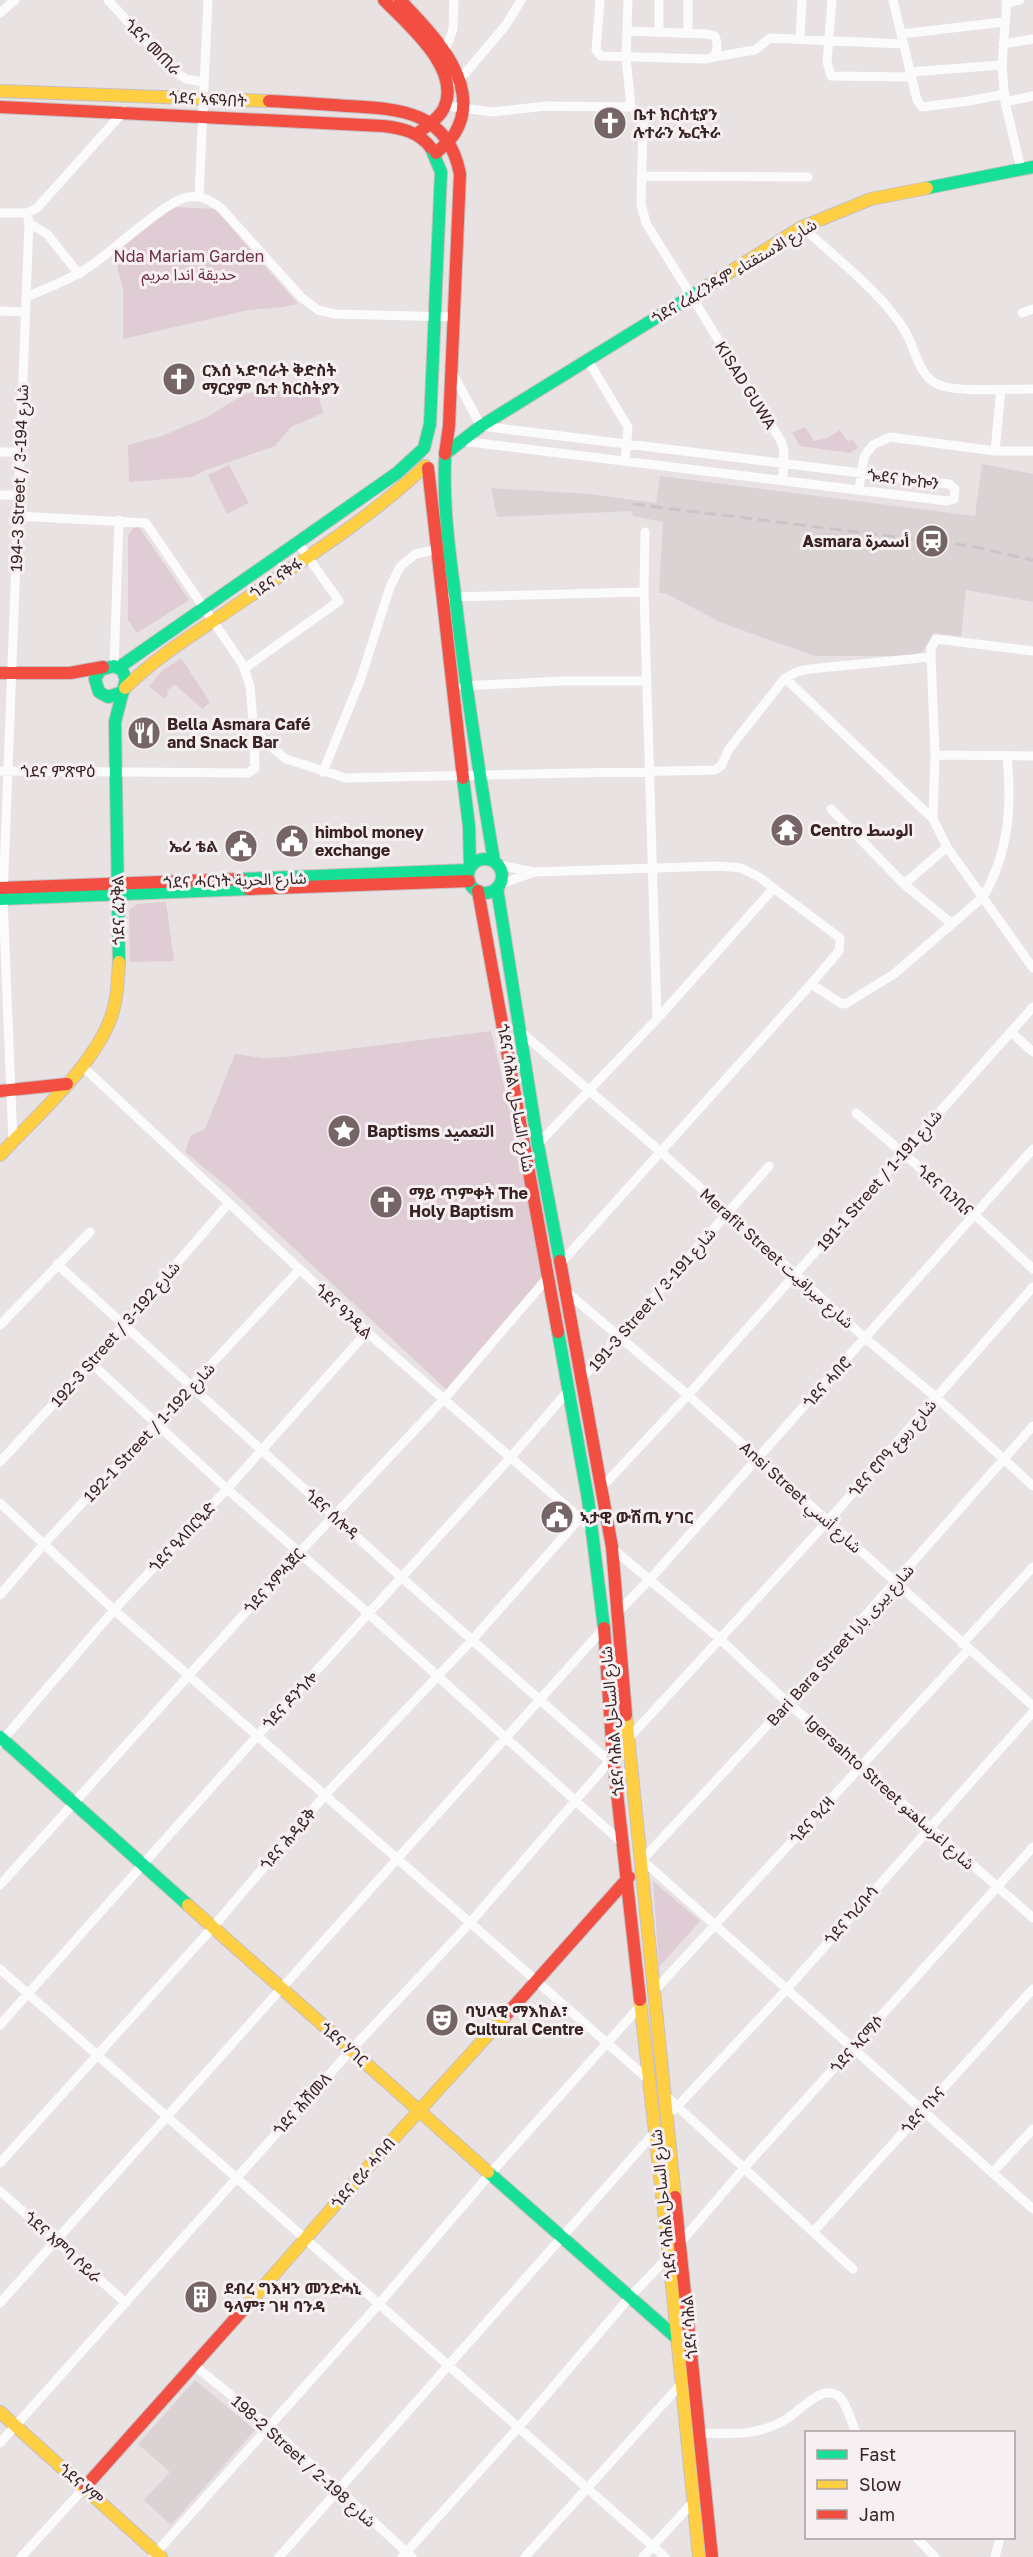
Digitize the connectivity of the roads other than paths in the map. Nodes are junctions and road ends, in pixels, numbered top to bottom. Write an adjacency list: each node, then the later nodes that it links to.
1 (15, 0): 17 (street)
2 (108, 0): 33 (street, ጎደና መጠራ)
3 (208, 0): 33 (street)
4 (384, 0): 16 (main road)
5 (454, 0): 27 (street)
6 (521, 0): 32 (street)
7 (600, 0): 29 (street)
8 (628, 0): 19 (street, KISAD GUWA)
9 (659, 0): 20 (street)
10 (688, 0): 21 (street)
11 (802, 0): 22 (street)
12 (832, 0): 25 (street)
13 (893, 0): 23 (street)
14 (1020, 0): 15 (street)
15 (1006, 1): 18 (street)
16 (401, 8): 27 (main road); 34 (main road)
17 (0, 13)
18 (1004, 22): 23 (street); 26 (street)
19 (627, 31): 20 (street); 29 (street, KISAD GUWA)
20 (659, 31): 21 (street)
21 (688, 33): 28 (street)
22 (800, 39): 25 (street); 28 (street)
23 (902, 39): 25 (street); 31 (street)
24 (1033, 39): 26 (street)
25 (828, 41): 31 (street)
26 (1003, 44): 30 (street)
27 (445, 51): 32 (main road)
28 (714, 57): 29 (street)
29 (626, 58): 44 (street, KISAD GUWA)
30 (1002, 65): 31 (street); 40 (street)
31 (910, 75): 40 (street)
32 (460, 81): 34 (street); 46 (main road)
33 (204, 82): 39 (street)
34 (448, 88): 43 (main road)
35 (0, 91): 36 (main road, ጎደና ኣፍዓበት)
36 (56, 93): 37 (main road, ጎደና ኣፍዓበት); 45 (main road)
37 (126, 96): 39 (main road, ጎደና ኣፍዓበት); 47 (street)
38 (1033, 96): 40 (street)
39 (204, 98): 41 (main road, ጎደና ኣፍዓበት); 48 (street)
40 (1005, 98): 54 (street)
41 (302, 104): 49 (main road); 50 (main road, ጎደና ኣፍዓበት)
42 (0, 106): 45 (main road, ጎደና ኣፍዓበት)
43 (446, 106): 46 (street); 50 (main road)
44 (631, 107): 46 (street); 55 (street, KISAD GUWA)
45 (56, 109): 47 (main road, ጎደና ኣፍዓበት)
46 (464, 110): 52 (main road)
47 (124, 112): 48 (main road, ጎደና ኣፍዓበት); 59 (street)
48 (204, 116): 49 (main road, ጎደና ኣፍዓበት); 57 (street)
49 (302, 120): 51 (main road, ጎደና ኣፍዓበት)
50 (430, 122): 51 (main road); 52 (main road, ጎደና ኣፍዓበት)
51 (412, 132): 53 (main road)
52 (451, 142): 53 (main road); 61 (main road)
53 (436, 153): 60 (main road)
54 (1027, 168): 62 (main road, ጎደና ረፈረንዱም شارع الاستقتاء)
55 (642, 176): 56 (street); 64 (street, KISAD GUWA)
56 (808, 177)
57 (200, 197): 63 (street); 70 (street)
58 (0, 213): 59 (street)
59 (28, 218): 63 (street); 65 (street, 194-3 Street / شارع 194-3)
60 (439, 223): 61 (main road); 70 (main road)
61 (458, 224): 71 (main road)
62 (802, 227): 64 (main road, ጎደና ረፈረንዱም شارع الاستقتاء); 75 (street)
63 (79, 274): 65 (street)
64 (691, 296): 72 (main road, ጎደና ረፈረንዱም شارع الاستقتاء); 87 (street, KISAD GUWA)
65 (26, 297): 68 (street, 194-3 Street / شارع 194-3)
66 (1033, 309): 69 (street)
67 (0, 310): 68 (street)
68 (26, 312): 84 (street, 194-3 Street / شارع 194-3)
69 (1022, 313)
70 (435, 316): 71 (street); 73 (main road)
71 (454, 317): 74 (main road)
72 (587, 359): 77 (main road, ጎደና ረፈረንዱም شارع الاستقتاء); 79 (street)
73 (433, 368): 74 (main road); 80 (main road)
74 (451, 369): 77 (street); 85 (main road)
75 (1001, 389): 76 (street); 81 (street)
76 (1033, 389)
77 (481, 426): 78 (main road, ጎደና ረፈረንዱም شارع الاستقتاء); 79 (street, ጐደና ኰኰን)
78 (462, 441): 85 (main road, ጎደና ረፈረንዱም شارع الاستقتاء); 86 (street, ጐደና ኰኰን)
79 (626, 446): 86 (street); 87 (street, ጐደና ኰኰን)
80 (422, 449): 85 (main road); 88 (main road); 97 (main road, ጎደና ናቅፋ)
81 (995, 450): 82 (street); 89 (street)
82 (1033, 451)
83 (0, 452): 84 (street)
84 (20, 452): 93 (street, 194-3 Street / شارع 194-3)
85 (445, 457): 88 (main road); 98 (main road)
86 (625, 461): 90 (street, ጐደና ኰኰን)
87 (784, 464): 89 (street, ጐደና ኰኰን); 90 (street, KISAD GUWA)
88 (427, 467): 98 (main road); 99 (main road, ጎደና ናቅፋ)
89 (861, 474): 91 (street); 91 (street, ጐደና ኰኰን)
90 (783, 480): 91 (street, ጐደና ኰኰን)
91 (859, 489)
92 (0, 495): 93 (street)
93 (17, 495): 94 (street, 194-3 Street / شارع 194-3)
94 (17, 516): 95 (street); 109 (street, 194-3 Street / شارع 194-3)
95 (119, 520): 103 (street); 107 (street)
96 (645, 532): 100 (street)
97 (298, 543): 99 (street); 103 (main road, ጎደና ናቅፋ)
98 (443, 548): 101 (main road); 102 (main road); 125 (street)
99 (308, 556): 104 (main road, ጎደና ናቅፋ); 108 (street)
100 (644, 592): 101 (street); 112 (street)
101 (456, 596): 102 (street); 114 (main road)
102 (441, 598): 113 (main road)
103 (204, 608): 104 (street); 107 (main road, ጎደና ናቅፋ)
104 (213, 620): 108 (street); 116 (main road, ጎደና ናቅፋ)
105 (1033, 651): 106 (street)
106 (931, 657): 111 (street); 119 (street)
107 (112, 667): 110 (main road, ጎደና ናቅፋ); 115 (main road); 116 (main road)
108 (245, 668): 118 (street)
109 (6, 673): 110 (main road, ጎደና ናቅፋ); 122 (street, 194-3 Street / شارع 194-3)
110 (70, 673): 115 (main road, ጎደና ናቅፋ)
111 (785, 678): 124 (street); 129 (street)
112 (646, 681): 114 (street); 124 (street)
113 (451, 686): 114 (street); 127 (main road)
114 (465, 686): 126 (main road)
115 (98, 690): 116 (main road); 117 (main road, ጎደና ፈንቅል)
116 (124, 690): 117 (main road, ጎደና ፈንቅል)
117 (115, 722): 123 (main road, ጎደና ፈንቅል)
118 (253, 722): 123 (street, ጎደና ምጽዋዕ); 125 (street)
119 (935, 755): 120 (street); 129 (street)
120 (1007, 756): 121 (street); 141 (street)
121 (1033, 756)
122 (5, 771): 123 (street, ጎደና ምጽዋዕ); 140 (street, 194-3 Street / شارع 194-3)
123 (116, 771): 138 (main road, ጎደና ፈንቅል)
124 (651, 771): 126 (street); 132 (street)
125 (322, 772): 127 (street)
126 (479, 775): 127 (street); 131 (main road)
127 (462, 776): 134 (main road)
128 (831, 809): 135 (street)
129 (933, 819): 130 (street)
130 (947, 848): 135 (street); 141 (street)
131 (496, 863): 133 (street); 134 (main road); 136 (main road)
132 (651, 867): 133 (street); 137 (street); 146 (street)
133 (534, 872): 136 (street)
134 (469, 873): 138 (main road, ጎደና ሓርነት شارع الحرية); 139 (main road)
135 (904, 884): 142 (street)
136 (498, 886): 139 (main road); 147 (main road, ጎደና ሳሕል شارع الساحل)
137 (773, 889): 144 (street, ጎደና ኦምሓጀር); 146 (street)
138 (119, 890): 140 (main road, ጎደና ሓርነት شارع الحرية); 150 (main road, ጎደና ፈንቅል)
139 (478, 891): 158 (main road, ጎደና ሳሕል شارع الساحل)
140 (2, 893): 153 (street, 194-3 Street / شارع 194-3)
141 (983, 897): 142 (street); 143 (street)
142 (952, 924): 144 (street)
143 (1033, 968)
144 (811, 984): 159 (street, ጎደና ኦምሓጀር)
145 (1033, 1007): 148 (street, 191-1 Street / شارع 191-1)
146 (657, 1019): 152 (street)
147 (520, 1031): 152 (street, Merafit Street شارع ميرافيت); 156 (main road, ጎደና ሳሕል شارع الساحل)
148 (1012, 1033): 149 (street); 160 (street, 191-1 Street / شارع 191-1)
149 (1033, 1052)
150 (83, 1067): 151 (main road, ጎደና ፈንቅል); 163 (street, ጎደና ዓንዲል)
151 (67, 1084): 153 (main road); 155 (main road, ጎደና ፈንቅል)
152 (588, 1089): 156 (street); 159 (street, Merafit Street شارع ميرافيت)
153 (5, 1091): 155 (street, 194-3 Street / شارع 194-3)
154 (856, 1113): 160 (street, ጎደና ቢንቢና)
155 (13, 1142): 161 (main road, ጎደና ፈንቅል)
156 (538, 1145): 158 (street); 167 (main road, ጎደና ሳሕል شارع الساحل)
157 (1033, 1149): 165 (street, ጎደና ሓበሮ)
158 (525, 1150): 172 (main road, ጎደና ሳሕል شارع الساحل)
159 (661, 1152): 164 (street, Merafit Street شارع ميرافيت); 167 (street, ጎደና ኦምሓጀር)
160 (902, 1152): 165 (street, ጎደና ቢንቢና); 171 (street, 191-1 Street / شارع 191-1)
161 (0, 1155)
162 (769, 1166): 164 (street, 191-3 Street / شارع 191-3)
163 (228, 1204): 169 (street, ጎደና ዓንዲል); 176 (street, 192-3 Street / شارع 192-3)
164 (728, 1212): 171 (street, Merafit Street شارع ميرافيت); 178 (street, 191-3 Street / شارع 191-3)
165 (974, 1214): 170 (street, ጎደና ቢንቢና); 179 (street, ጎደና ሓበሮ)
166 (90, 1232): 168 (street)
167 (560, 1263): 172 (street, ጎደና ኦምሓጀር); 174 (main road, ጎደና ሳሕል شارع الساحل)
168 (57, 1264): 175 (street); 176 (street, ጎደና ሰሎዳ)
169 (300, 1269): 177 (street, ጎደና ዓንዲል); 182 (street, 192-1 Street / شارع 192-1)
170 (1033, 1269)
171 (796, 1274): 179 (street, Merafit Street شارع ميرافيت); 184 (street, 191-1 Street / شارع 191-1)
172 (549, 1277): 174 (street, Ansi Street شارع أنسي); 183 (main road, ጎደና ሳሕል شارع الساحل); 186 (street, ጎደና ኦምሓጀር)
173 (1033, 1287): 185 (street, ጎደና ሮቦዓ شارع ربوع)
174 (566, 1291): 178 (street, Ansi Street شارع أنسي); 181 (main road, ጎደና ሳሕል شارع الساحل)
175 (0, 1325)
176 (122, 1326): 180 (street, 192-3 Street / شارع 192-3); 182 (street, ጎደና ሰሎዳ)
177 (367, 1332): 186 (street, ጎደና ዓንዲል); 189 (street, ጎደና ዒላበርዒድ)
178 (618, 1336): 181 (street, 191-3 Street / شارع 191-3); 184 (street, Ansi Street شارع أنسي)
179 (865, 1338): 185 (street, Merafit Street شارع ميرافيت); 191 (street, ጎደና ሓበሮ)
180 (91, 1363): 187 (street); 193 (street, 192-3 Street / شارع 192-3)
181 (583, 1377): 183 (street, ጎደና ዶንጎሎ); 194 (main road, ጎደና ሳሕል شارع الساحل)
182 (191, 1387): 187 (street, 192-1 Street / شارع 192-1); 189 (street, ጎደና ሰሎዳ)
183 (570, 1389): 190 (street, ጎደና ዶንጎሎ); 197 (main road, ጎደና ሳሕል شارع الساحل)
184 (688, 1395): 191 (street, Ansi Street شارع أنسي); 194 (street, 191-1 Street / شارع 191-1)
185 (937, 1398): 192 (street, Merafit Street شارع ميرافيت); 201 (street, ጎደና ሮቦዓ شارع ربوع)
186 (444, 1399): 190 (street, ጎደና ዓንዲል); 199 (street, ጎደና ኦምሓጀር)
187 (156, 1424): 196 (street); 203 (street, 192-1 Street / شارع 192-1)
188 (1033, 1426): 192 (street, Bari Bara Street شارع بيرى بارا)
189 (261, 1451): 196 (street, ጎደና ዒላበርዒድ); 199 (street, ጎደና ሰሎዳ)
190 (511, 1457): 200 (street, ጎደና ዓንዲል); 207 (street, ጎደና ዶንጎሎ)
191 (758, 1459): 201 (street, Ansi Street شارع أنسي); 208 (street, ጎደና ሓበሮ)
192 (1004, 1459): 195 (street, Merafit Street شارع ميرافيت); 209 (street, Bari Bara Street شارع بيرى بارا)
193 (0, 1462)
194 (603, 1486): 197 (street, 191-1 Street / شارع 191-1); 204 (main road, ጎደና ሳሕል شارع الساحل)
195 (1033, 1486)
196 (227, 1489): 205 (street); 211 (street, ጎደና ዒላበርዒድ)
197 (588, 1499): 202 (main road, ጎደና ሳሕል شارع الساحل)
198 (0, 1503): 203 (street)
199 (334, 1516): 205 (street, ጎደና ኦምሓጀር); 207 (street, ጎደና ሰሎዳ)
200 (580, 1518): 202 (street, ጎደና ዓንዲል); 215 (street, ጎደና ሕዳይቅ)
201 (828, 1521): 209 (street, Ansi Street شارع أنسي); 216 (street, ጎደና ሮቦዓ شارع ربوع)
202 (592, 1528): 204 (street, ጎደና ዓንዲል); 214 (main road, ጎደና ሳሕል شارع الساحل)
203 (44, 1544): 210 (street, 192-1 Street / شارع 192-1); 211 (street)
204 (612, 1548): 208 (street, Igersahto Street شارع اغرساهتو); 212 (main road, ጎደና ሳሕል شارع الساحل)
205 (299, 1553): 213 (street); 218 (street, ጎደና ኦምሓጀር)
206 (1033, 1567): 217 (street, ጎደና ዓረዛ)
207 (401, 1578): 213 (street, ጎደና ዶንጎሎ); 215 (street, ጎደና ሰሎዳ)
208 (651, 1578): 212 (street, ጎደና ሓበሮ); 216 (street, Igersahto Street شارع اغرساهتو)
209 (896, 1582): 217 (street, Ansi Street شارع أنسي); 221 (street, Bari Bara Street شارع بيرى بارا)
210 (0, 1595)
211 (114, 1610): 218 (street); 227 (street, ጎደና ዒላበርዒድ)
212 (618, 1612): 214 (street, ጎደና ሓበሮ); 226 (main road, ጎደና ሳሕል شارع الساحل)
213 (369, 1614): 219 (street); 224 (street, ጎደና ዶንጎሎ)
214 (604, 1628): 220 (street, ጎደና ሓበሮ); 228 (main road, ጎደና ሳሕል شارع الساحل)
215 (473, 1639): 219 (street, ጎደና ሕዳይቅ); 220 (street, ጎደና ሰሎዳ)
216 (720, 1639): 221 (street, Igersahto Street شارع اغرساهتو); 226 (street, ጎደና ሮቦዓ شارع ربوع)
217 (965, 1647): 222 (street, Ansi Street شارع أنسي); 229 (street, ጎደና ዓረዛ)
218 (189, 1675): 224 (street); 232 (street, ጎደና ኦምሓጀር)
219 (437, 1676): 225 (street); 230 (street, ጎደና ሕዳይቅ)
220 (540, 1700): 225 (street, ጎደና ሓበሮ); 228 (street, ጎደና ሰሎዳ)
221 (788, 1703): 229 (street, Igersahto Street شارع اغرساهتو); 237 (street, Bari Bara Street شارع بيرى بارا)
222 (1033, 1706)
223 (1033, 1712): 233 (street, ጎደና ካሪቡሳ)
224 (257, 1736): 230 (street); 238 (street, ጎደና ዶንጎሎ)
225 (506, 1738): 231 (street); 236 (street, ጎደና ሓበሮ)
226 (628, 1739): 228 (street, ጎደና ሕሽመለ); 237 (main road, ጎደና ሳሕል شارع الساحل)
227 (1, 1740): 232 (main road, ጎደና ሃገር)
228 (611, 1759): 231 (street, ጎደና ሕሽመለ); 234 (main road, ጎደና ሳሕል شارع الساحل)
229 (860, 1766): 233 (street, Igersahto Street شارع اغرساهتو); 244 (street, ጎደና ዓረዛ)
230 (326, 1796): 236 (street); 245 (street, ጎደና ሕዳይቅ)
231 (574, 1800): 234 (street); 243 (street, ጎደና ሕሽመለ)
232 (74, 1803): 238 (main road, ጎደና ሃገር); 240 (street, ጎደና ኦምሓጀር)
233 (929, 1827): 241 (street, Igersahto Street شارع اغرساهتو); 251 (street, ጎደና ካሪቡሳ)
234 (624, 1845): 237 (street); 239 (main road, ጎደና ሳሕል شارع الساحل)
235 (1033, 1847): 241 (street, ጎደና ኣርማሶ)
236 (396, 1859): 243 (street); 249 (street, ጎደና ሓበሮ)
237 (642, 1860): 239 (main road, ጎደና ሮራ ሓባብ); 244 (street); 250 (main road, ጎደና ሳሕል شارع الساحل)
238 (144, 1865): 245 (main road, ጎደና ሃገር); 252 (street, ጎደና ዶንጎሎ)
239 (628, 1878): 247 (main road, ጎደና ሮራ ሓባብ); 253 (main road, ጎደና ሳሕል شارع الساحل)
240 (0, 1885)
241 (996, 1887): 242 (street, Igersahto Street شارع اغرساهتو); 256 (street, ጎደና ኣርማሶ)
242 (1033, 1918)
243 (469, 1924): 247 (street); 257 (street, ጎደና ሕሽመለ)
244 (715, 1926): 250 (street, ጎደና ዓረዛ); 251 (street)
245 (213, 1927): 249 (main road, ጎደና ሃገር); 258 (street, ጎደና ሕዳይቅ)
246 (0, 1969): 252 (street)
247 (537, 1983): 255 (street); 262 (main road, ጎደና ሮራ ሓባብ)
248 (1033, 1989): 263 (street, ጎደና ባኑና)
249 (282, 1990): 257 (main road, ጎደና ሃገር); 264 (street, ጎደና ሓበሮ)
250 (656, 1990): 253 (street, ጎደና ዓረዛ); 260 (main road, ጎደና ሳሕል)
251 (786, 1990): 256 (street); 261 (street, ጎደና ካሪቡሳ)
252 (28, 1993): 254 (street, ጎደና ዶንጎሎ); 258 (street)
253 (641, 2005): 255 (street, ጎደና ዓረዛ); 259 (main road, ጎደና ሳሕል شارع الساحل)
254 (0, 2025)
255 (607, 2044): 259 (street); 271 (street, ጎደና ዓረዛ)
256 (852, 2049): 263 (street); 269 (street, ጎደና ኣርማሶ)
257 (351, 2050): 262 (main road, ጎደና ሃገር); 272 (street, ጎደና ሕሽመለ)
258 (98, 2055): 264 (street); 268 (street, ጎደና ሕዳይቅ)
259 (650, 2080): 260 (street); 267 (main road, ጎደና ሳሕል شارع الساحل)
260 (665, 2095): 261 (street); 265 (main road, ጎደና ሳሕል)
261 (678, 2107): 265 (street, ጎደና ካሪቡሳ); 269 (street)
262 (419, 2110): 271 (main road, ጎደና ሃገር); 277 (main road, ጎደና ሮራ ሓባብ)
263 (922, 2110): 270 (street); 275 (street, ጎደና ባኑና)
264 (166, 2116): 272 (street); 278 (street, ጎደና ሓበሮ)
265 (668, 2117): 267 (street, ጎደና ካሪቡሳ); 279 (main road, ጎደና ሳሕል)
266 (1033, 2129): 270 (street)
267 (655, 2132): 276 (street, ጎደና ካሪቡሳ); 280 (main road, ጎደና ሳሕል شارع الساحل)
268 (0, 2163)
269 (744, 2168): 275 (street); 279 (street, ጎደና ኣርማሶ)
270 (992, 2173): 274 (street)
271 (490, 2174): 276 (main road, ጎደና ሃገር); 285 (street, ጎደና ዓረዛ)
272 (236, 2177): 277 (street); 284 (street, ጎደና ሕሽመለ)
273 (0, 2191): 278 (street, ጎደና እምባ ሶይራ)
274 (1033, 2209)
275 (813, 2231): 281 (street)
276 (561, 2238): 282 (main road, ጎደና ሃገር); 289 (street, ጎደና ካሪቡሳ)
277 (305, 2240): 285 (street); 288 (main road, ጎደና ሮራ ሓባብ)
278 (56, 2242): 283 (street, ጎደና ሓበሮ); 284 (street, ጎደና እምባ ሶይራ)
279 (681, 2242): 280 (street, ጎደና ኣርማሶ); 287 (main road, ጎደና ሳሕል)
280 (669, 2255): 282 (street, ጎደና ኣርማሶ); 286 (main road, ጎደና ሳሕል شارع الساحل)
281 (853, 2269)
282 (629, 2298): 286 (main road, ጎደና ሃገር); 295 (street, ጎደና ኣርማሶ)
283 (0, 2303)
284 (126, 2303): 293 (street, ጎደና ሕሽመለ)
285 (378, 2305): 289 (street); 294 (street, ጎደና ዓረዛ)
286 (676, 2338): 287 (main road, ጎደና ሃገር); 291 (main road, ጎደና ሳሕል شارع الساحل)
287 (690, 2349): 290 (main road, ጎደና ሳሕል)
288 (195, 2366): 294 (street, 198-2 Street / شارع 198-2); 299 (main road, ጎደና ሮራ ሓባብ)
289 (448, 2367): 295 (street); 302 (street, ጎደና ካሪቡሳ)
290 (693, 2370): 291 (street); 297 (main road, ጎደና ሳሕል)
291 (682, 2383): 300 (street); 303 (main road, ጎደና ሳሕል شارع الساحل)
292 (0, 2412): 293 (main road, ጎደና ሃም)
293 (16, 2426): 298 (street, ጎደና ሕሽመለ); 299 (main road, ጎደና ሃም)
294 (270, 2427): 302 (street, 198-2 Street / شارع 198-2); 308 (street, ጎደና ዓረዛ)
295 (518, 2428): 300 (street); 307 (street, ጎደና ኣርማሶ)
296 (855, 2431): 297 (street)
297 (700, 2433): 301 (main road, ጎደና ሳሕል)
298 (0, 2443)
299 (85, 2487): 308 (main road, ጎደና ሃም); 309 (street)
300 (587, 2487): 306 (street); 311 (street)
301 (705, 2489): 303 (street); 315 (main road, ጎደና ሳሕል)
302 (339, 2490): 307 (street, 198-2 Street / شارع 198-2); 310 (street, ጎደና ካሪቡሳ)
303 (694, 2501): 306 (street); 314 (main road, ጎደና ሳሕል شارع الساحل)
304 (918, 2539): 316 (street)
305 (1000, 2539): 317 (street)
306 (653, 2546): 312 (street); 313 (street)
307 (407, 2555)
308 (156, 2556)
309 (21, 2557)
310 (279, 2557)
311 (525, 2557)
312 (643, 2557)
313 (665, 2557)
314 (699, 2557)
315 (712, 2557)
316 (935, 2557)
317 (995, 2557)

